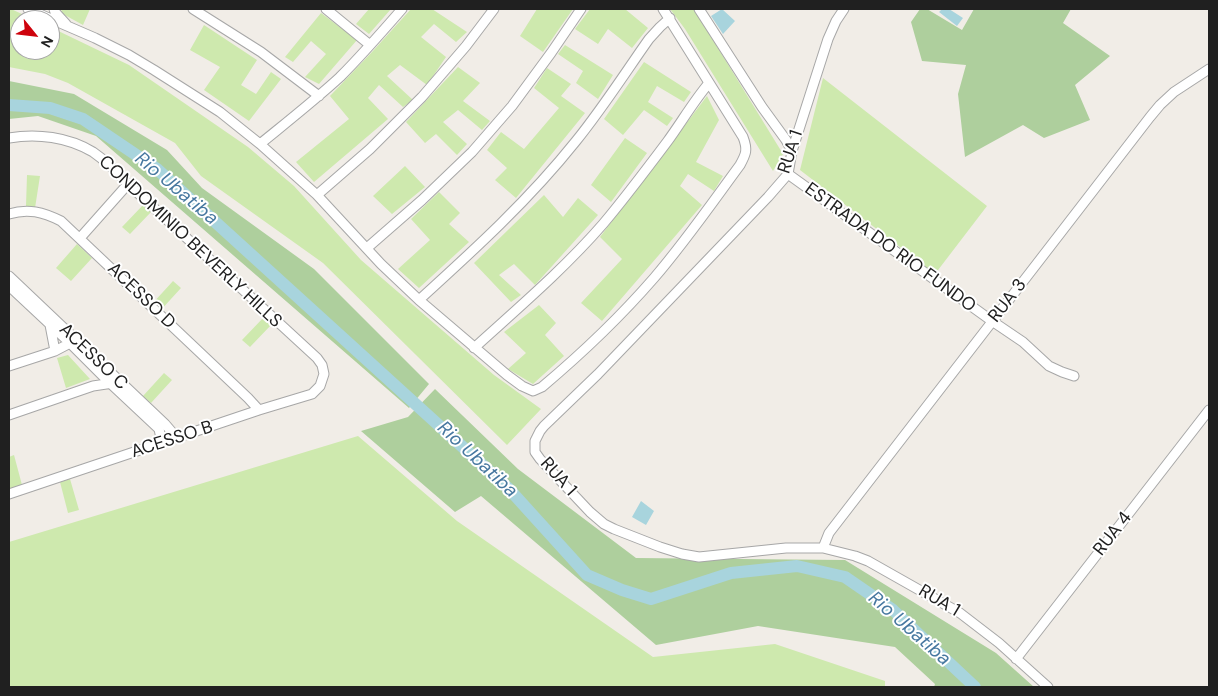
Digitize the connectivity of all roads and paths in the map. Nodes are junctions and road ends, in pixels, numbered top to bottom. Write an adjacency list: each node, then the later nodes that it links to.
1 (28, 9): 12 (street)
2 (54, 9): 12 (street)
3 (193, 9): 16 (street)
4 (326, 9): 13 (street)
5 (402, 9): 13 (street)
6 (494, 9): 22 (street)
7 (581, 9): 25 (street)
8 (664, 9): 11 (street)
9 (699, 9): 19 (street)
10 (844, 9): 19 (street, RUA 1)
11 (670, 18): 15 (street); 28 (street)
12 (68, 26): 18 (street)
13 (370, 45): 16 (street)
14 (1209, 69): 29 (street, RUA 3)
15 (709, 83): 32 (street); 32 (street)
16 (318, 96): 18 (street)
17 (9, 138): 21 (street, CONDOMINIO BEVERLY HILLS)
18 (260, 144): 22 (street)
19 (792, 151): 20 (street, RUA 1)
20 (788, 174): 29 (street, ESTRADA DO RIO FUNDO); 47 (street, RUA 1)
21 (128, 184): 24 (street); 36 (street, CONDOMINIO BEVERLY HILLS)
22 (317, 195): 25 (street)
23 (9, 214): 24 (street, ACESSO D)
24 (80, 238): 40 (street, ACESSO D)
25 (367, 248): 28 (street)
26 (9, 276): 31 (street, ACESSO C)
27 (9, 286): 30 (street, ACESSO C)
28 (419, 300): 32 (street)
29 (992, 321): 37 (street, ESTRADA DO RIO FUNDO); 47 (street, RUA 3)
30 (50, 325): 31 (street, ACESSO C); 33 (street)
31 (73, 341): 33 (street); 35 (street, ACESSO C)
32 (474, 348)
33 (55, 351): 34 (street)
34 (9, 366)
35 (102, 369): 38 (street, ACESSO C); 39 (street)
36 (324, 374): 40 (street, ACESSO B)
37 (1074, 376)
38 (114, 382): 39 (street); 43 (street, ACESSO C)
39 (93, 386): 42 (street)
40 (259, 410): 44 (street, ACESSO B)
41 (1209, 410): 48 (street, RUA 4)
42 (9, 415)
43 (162, 427): 44 (street, ACESSO C); 45 (street)
44 (177, 438): 45 (street, ACESSO B)
45 (162, 443): 46 (street, ACESSO B)
46 (9, 494)
47 (824, 548): 48 (street, RUA 1)
48 (1016, 659): 49 (street, RUA 1)
49 (1048, 687)

